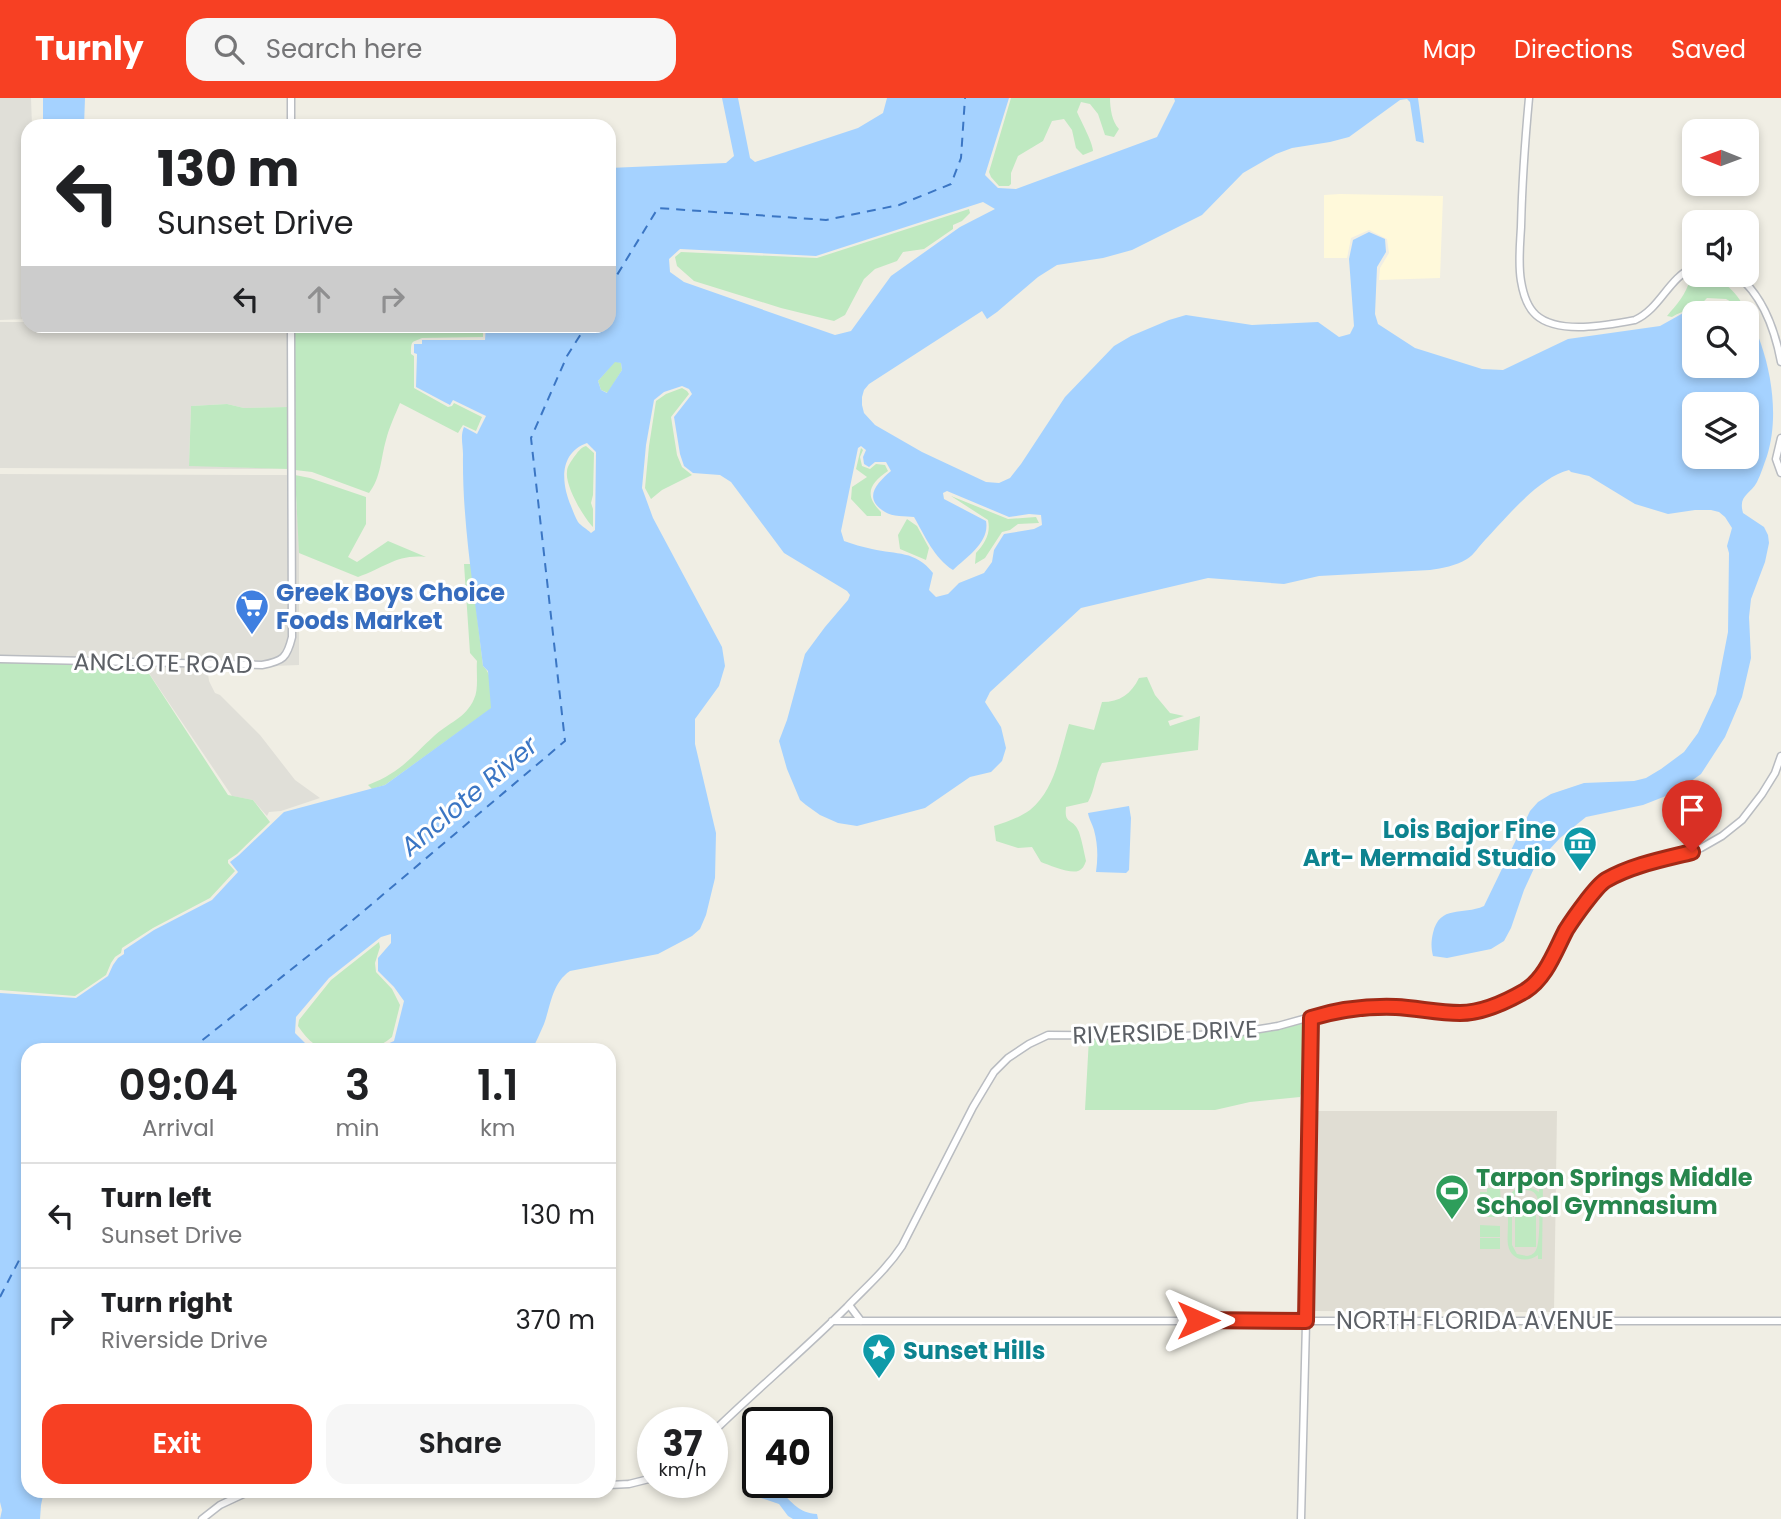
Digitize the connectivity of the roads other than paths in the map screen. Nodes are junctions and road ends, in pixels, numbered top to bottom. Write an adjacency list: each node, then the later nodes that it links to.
1 (291, 98): 3 (street)
2 (1529, 98): 4 (street)
3 (291, 119)
4 (1682, 273)
5 (1748, 287): 7 (street)
6 (291, 333): 10 (street, ANCLOTE ROAD)
7 (1781, 362)
8 (1781, 438): 9 (street)
9 (1781, 473)
10 (0, 659)
11 (1781, 756): 12 (street, RIVERSIDE DRIVE)
12 (1311, 1018): 13 (street, RIVERSIDE DRIVE); 16 (street)
13 (849, 1305): 14 (street, RIVERSIDE DRIVE); 15 (street)
14 (832, 1321): 15 (street, NORTH FLORIDA AVENUE); 18 (street, RIVERSIDE DRIVE)
15 (861, 1321): 16 (street, NORTH FLORIDA AVENUE)
16 (1306, 1321): 17 (street, NORTH FLORIDA AVENUE); 23 (street)
17 (1781, 1321)
18 (728, 1417)
19 (637, 1482): 20 (street)
20 (616, 1485)
21 (235, 1498): 22 (street)
22 (202, 1519)
23 (1301, 1519)

